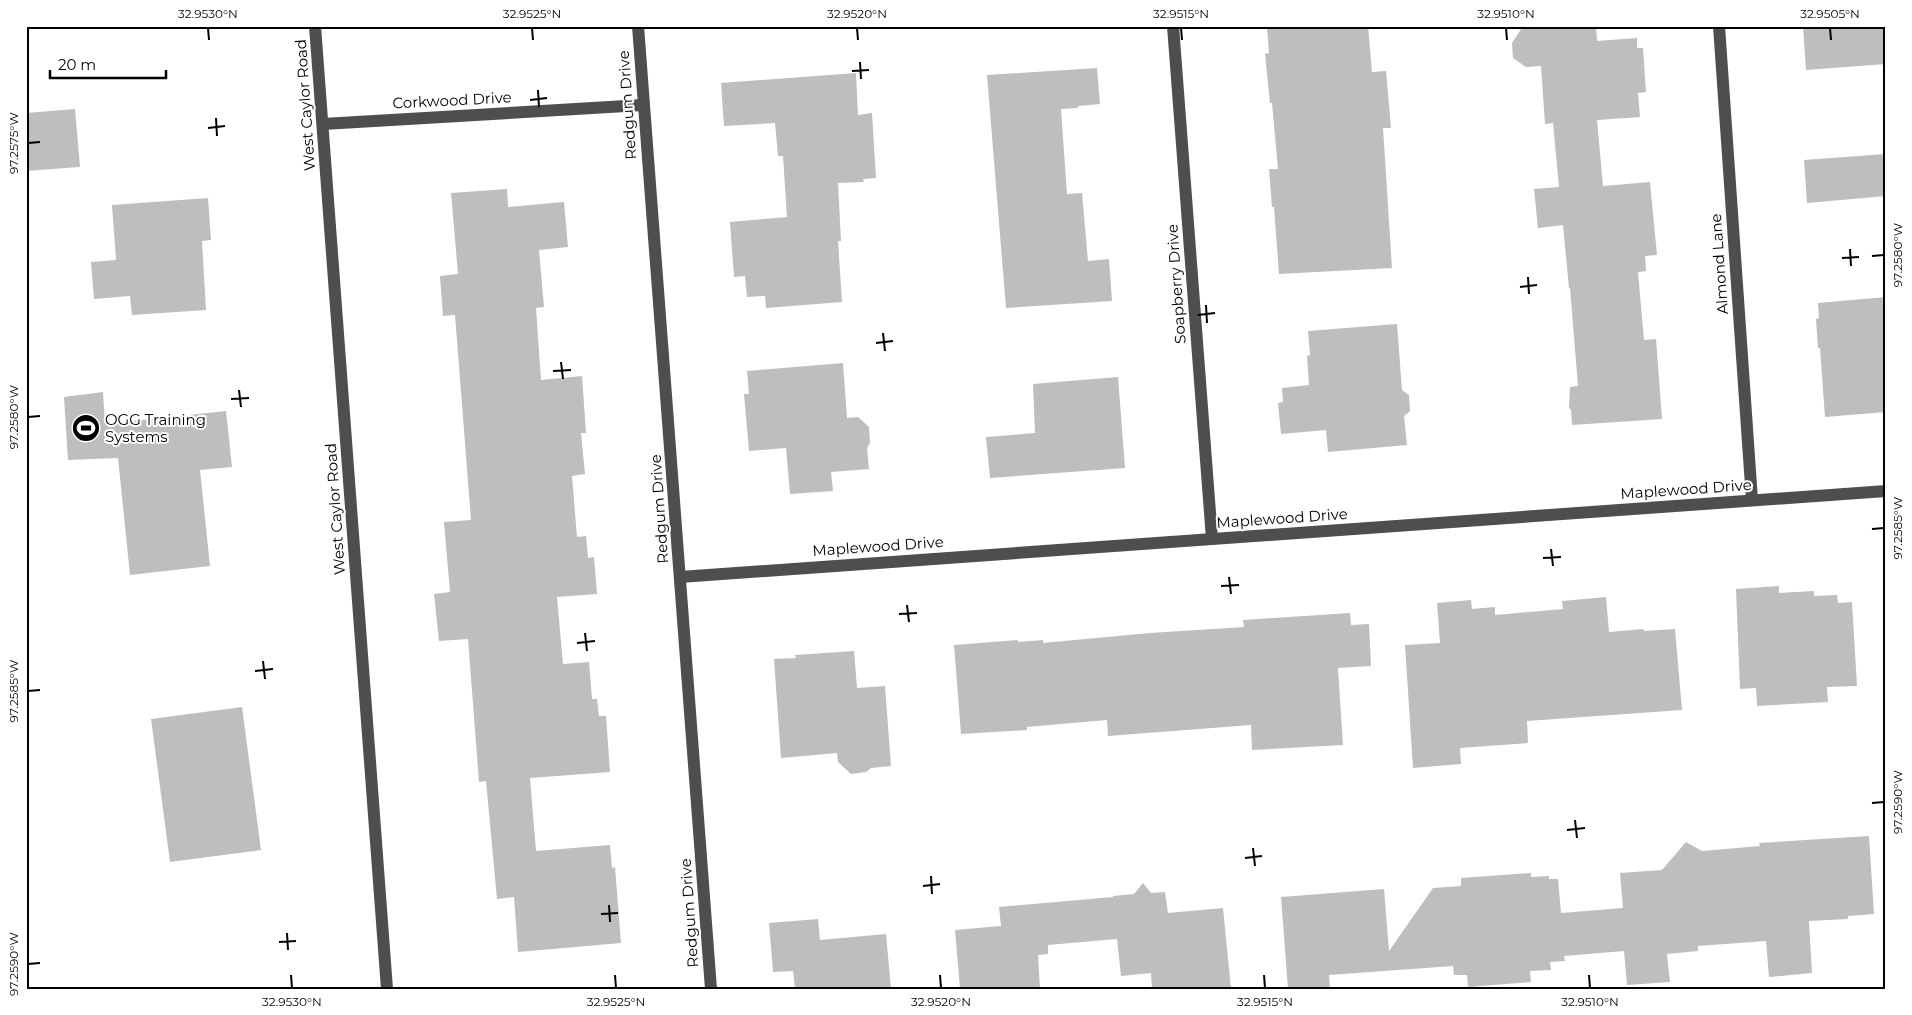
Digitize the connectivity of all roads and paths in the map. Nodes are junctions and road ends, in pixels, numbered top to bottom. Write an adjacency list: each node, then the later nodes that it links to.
1 (315, 26): 6 (street, West Caylor Road)
2 (638, 26): 5 (street, Redgum Drive)
3 (1173, 26): 9 (street, Soapberry Drive)
4 (1719, 26): 8 (street, Almond Lane)
5 (644, 105): 6 (street, Corkwood Drive); 10 (street, Redgum Drive)
6 (322, 124): 11 (street, West Caylor Road)
7 (1886, 491): 8 (street, Maplewood Drive)
8 (1752, 500): 9 (street, Maplewood Drive)
9 (1212, 539): 10 (street, Maplewood Drive)
10 (680, 577): 12 (street, Redgum Drive)
11 (387, 989)
12 (711, 989)

